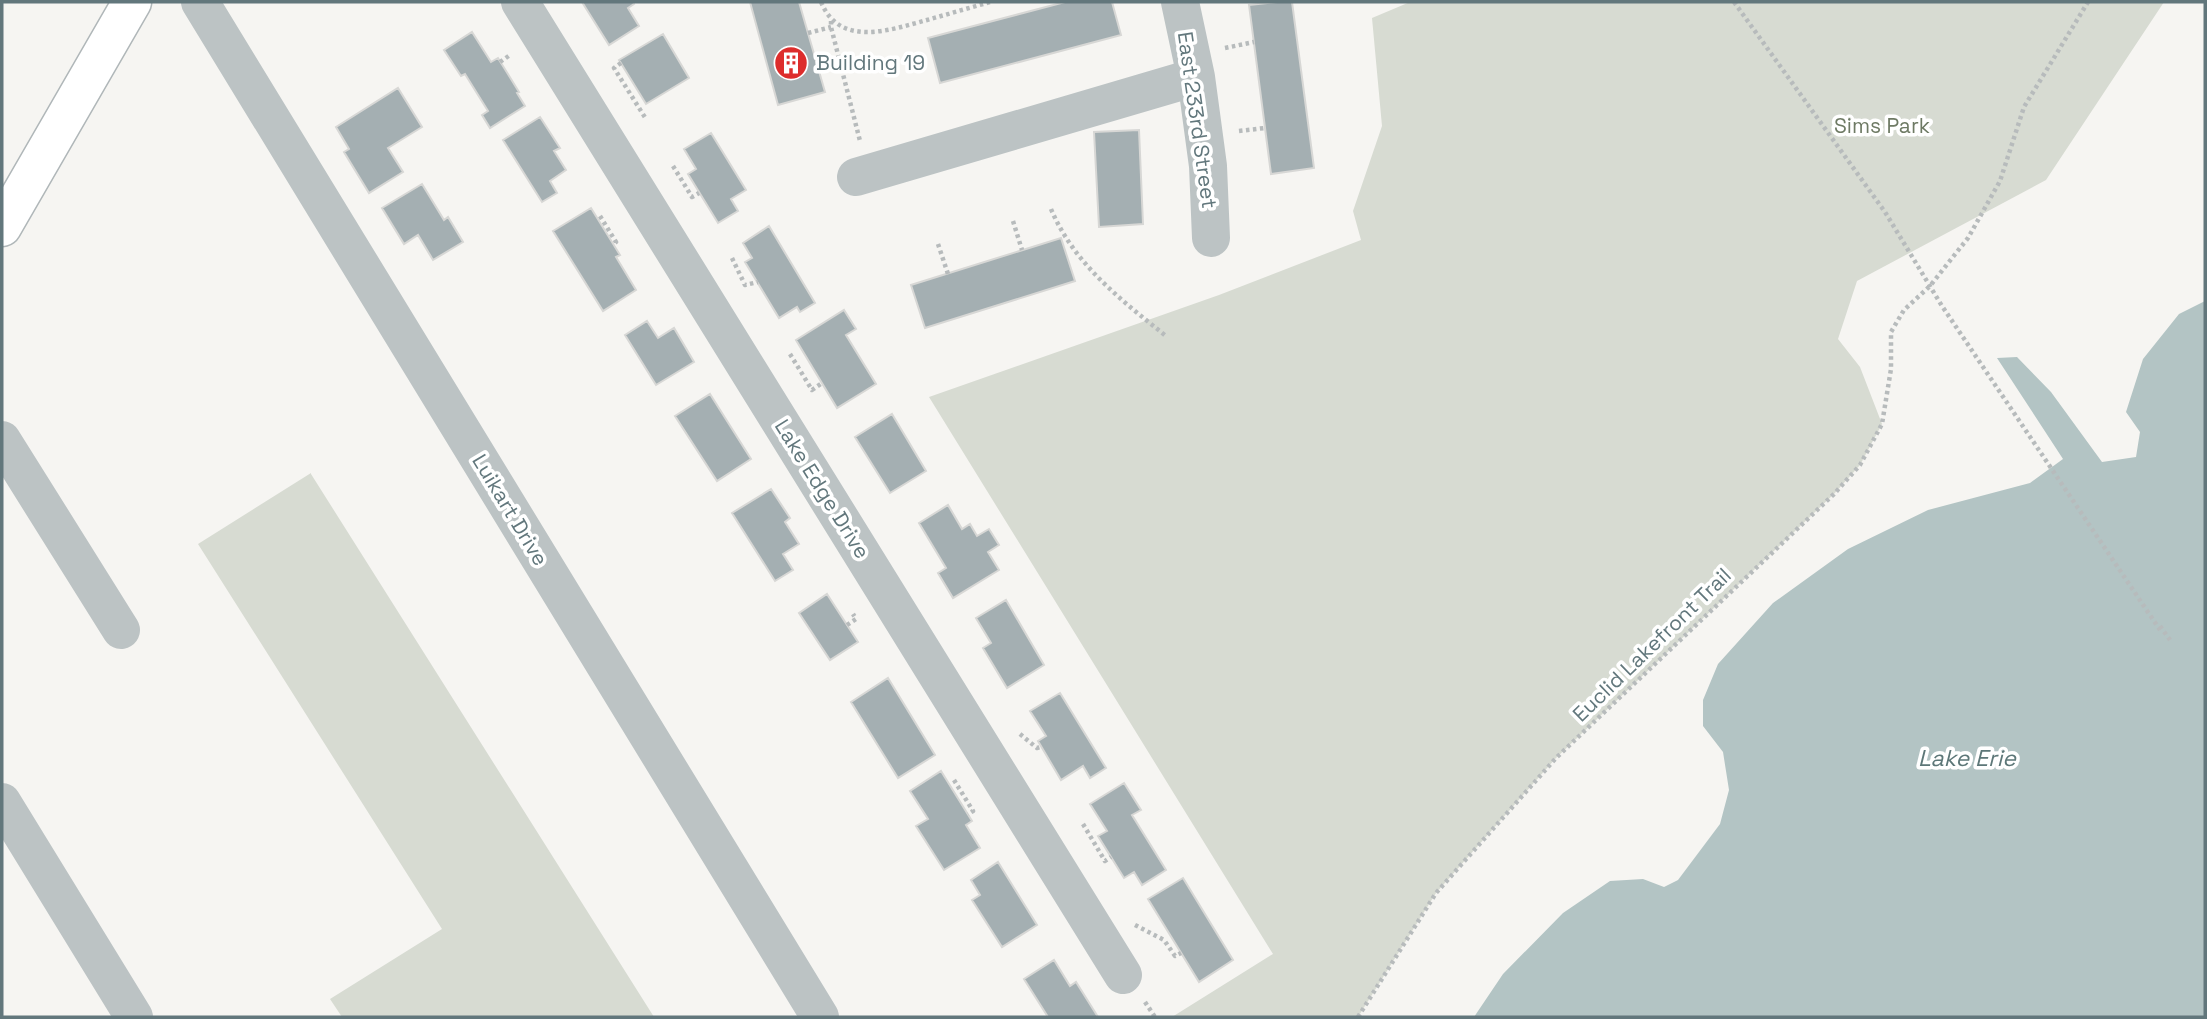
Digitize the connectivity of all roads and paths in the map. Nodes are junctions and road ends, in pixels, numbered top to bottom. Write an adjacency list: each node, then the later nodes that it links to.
1 (132, 2): 24 (main road)
2 (200, 2): 54 (street, Luikart Drive)
3 (520, 2): 52 (street, Lake Edge Drive)
4 (822, 2): 9 (path)
5 (990, 2): 9 (path)
6 (1180, 2): 14 (street, East 233rd Street)
7 (1734, 2): 32 (path)
8 (2088, 2): 32 (path, Euclid Lakefront Trail)
9 (831, 20): 10 (path)
10 (831, 27): 11 (path); 19 (path)
11 (808, 33)
12 (1254, 42): 14 (path)
13 (621, 63): 15 (path)
14 (1205, 63): 19 (street); 25 (street, East 233rd Street)
15 (646, 119)
16 (1265, 128): 17 (path)
17 (1238, 131)
18 (673, 166): 20 (path)
19 (862, 175)
20 (699, 193)
21 (1051, 209): 34 (path)
22 (600, 216): 26 (path)
23 (1013, 221): 28 (path)
24 (2, 227)
25 (1211, 238)
26 (613, 244)
27 (938, 244): 30 (path)
28 (1022, 250)
29 (732, 258): 31 (path)
30 (948, 274)
31 (758, 282)
32 (1930, 286): 33 (path); 55 (path, Euclid Lakefront Trail)
33 (1942, 306): 41 (path); 42 (path)
34 (1166, 336)
35 (790, 354): 36 (path)
36 (822, 383)
37 (2, 440): 40 (street)
38 (850, 609): 39 (path)
39 (847, 625)
40 (121, 630)
41 (2160, 630)
42 (2170, 640)
43 (1020, 734): 44 (path)
44 (1041, 747)
45 (954, 780): 47 (path)
46 (2, 803): 53 (street)
47 (968, 814)
48 (1083, 824): 49 (path)
49 (1111, 857)
50 (1135, 925): 51 (path)
51 (1181, 953)
52 (1123, 975)
53 (134, 1017)
54 (820, 1017)
55 (1358, 1017)

